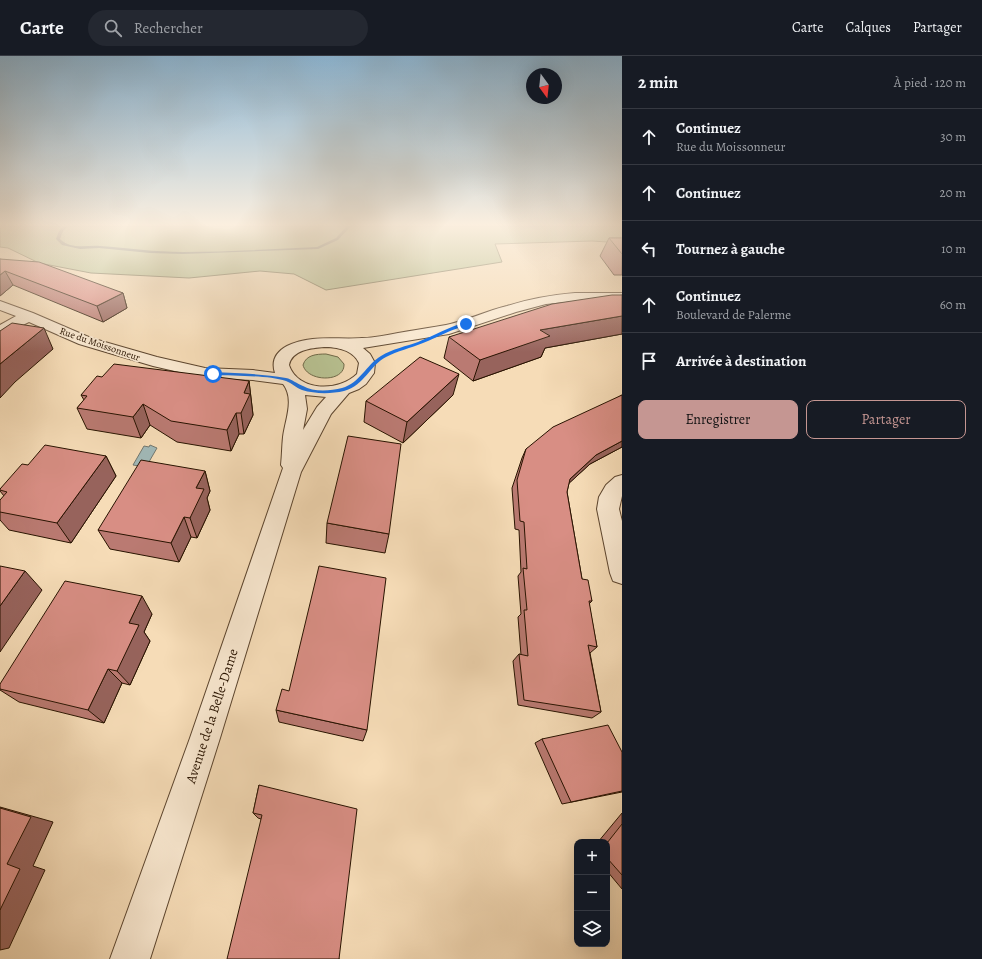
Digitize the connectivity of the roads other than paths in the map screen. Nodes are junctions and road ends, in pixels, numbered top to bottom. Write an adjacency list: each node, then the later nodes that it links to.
1 (622, 297): 4 (street)
2 (0, 305): 3 (street, Rue du Moissonneur)
3 (28, 316): 5 (street); 8 (street, Rue du Moissonneur)
4 (449, 329): 6 (street); 9 (street)
5 (0, 331)
6 (340, 343): 7 (street); 9 (street)
7 (290, 351): 8 (street, Rue du Moissonneur); 10 (street)
8 (174, 366): 10 (street, Rue du Moissonneur)
9 (363, 378): 11 (street)
10 (290, 381): 11 (street); 12 (street, Avenue de la Belle-Dame)
11 (343, 389): 12 (street, Avenue de la Belle-Dame)
12 (291, 472): 15 (street, Avenue de la Belle-Dame)
13 (622, 482): 14 (street)
14 (622, 573)
15 (130, 959)

